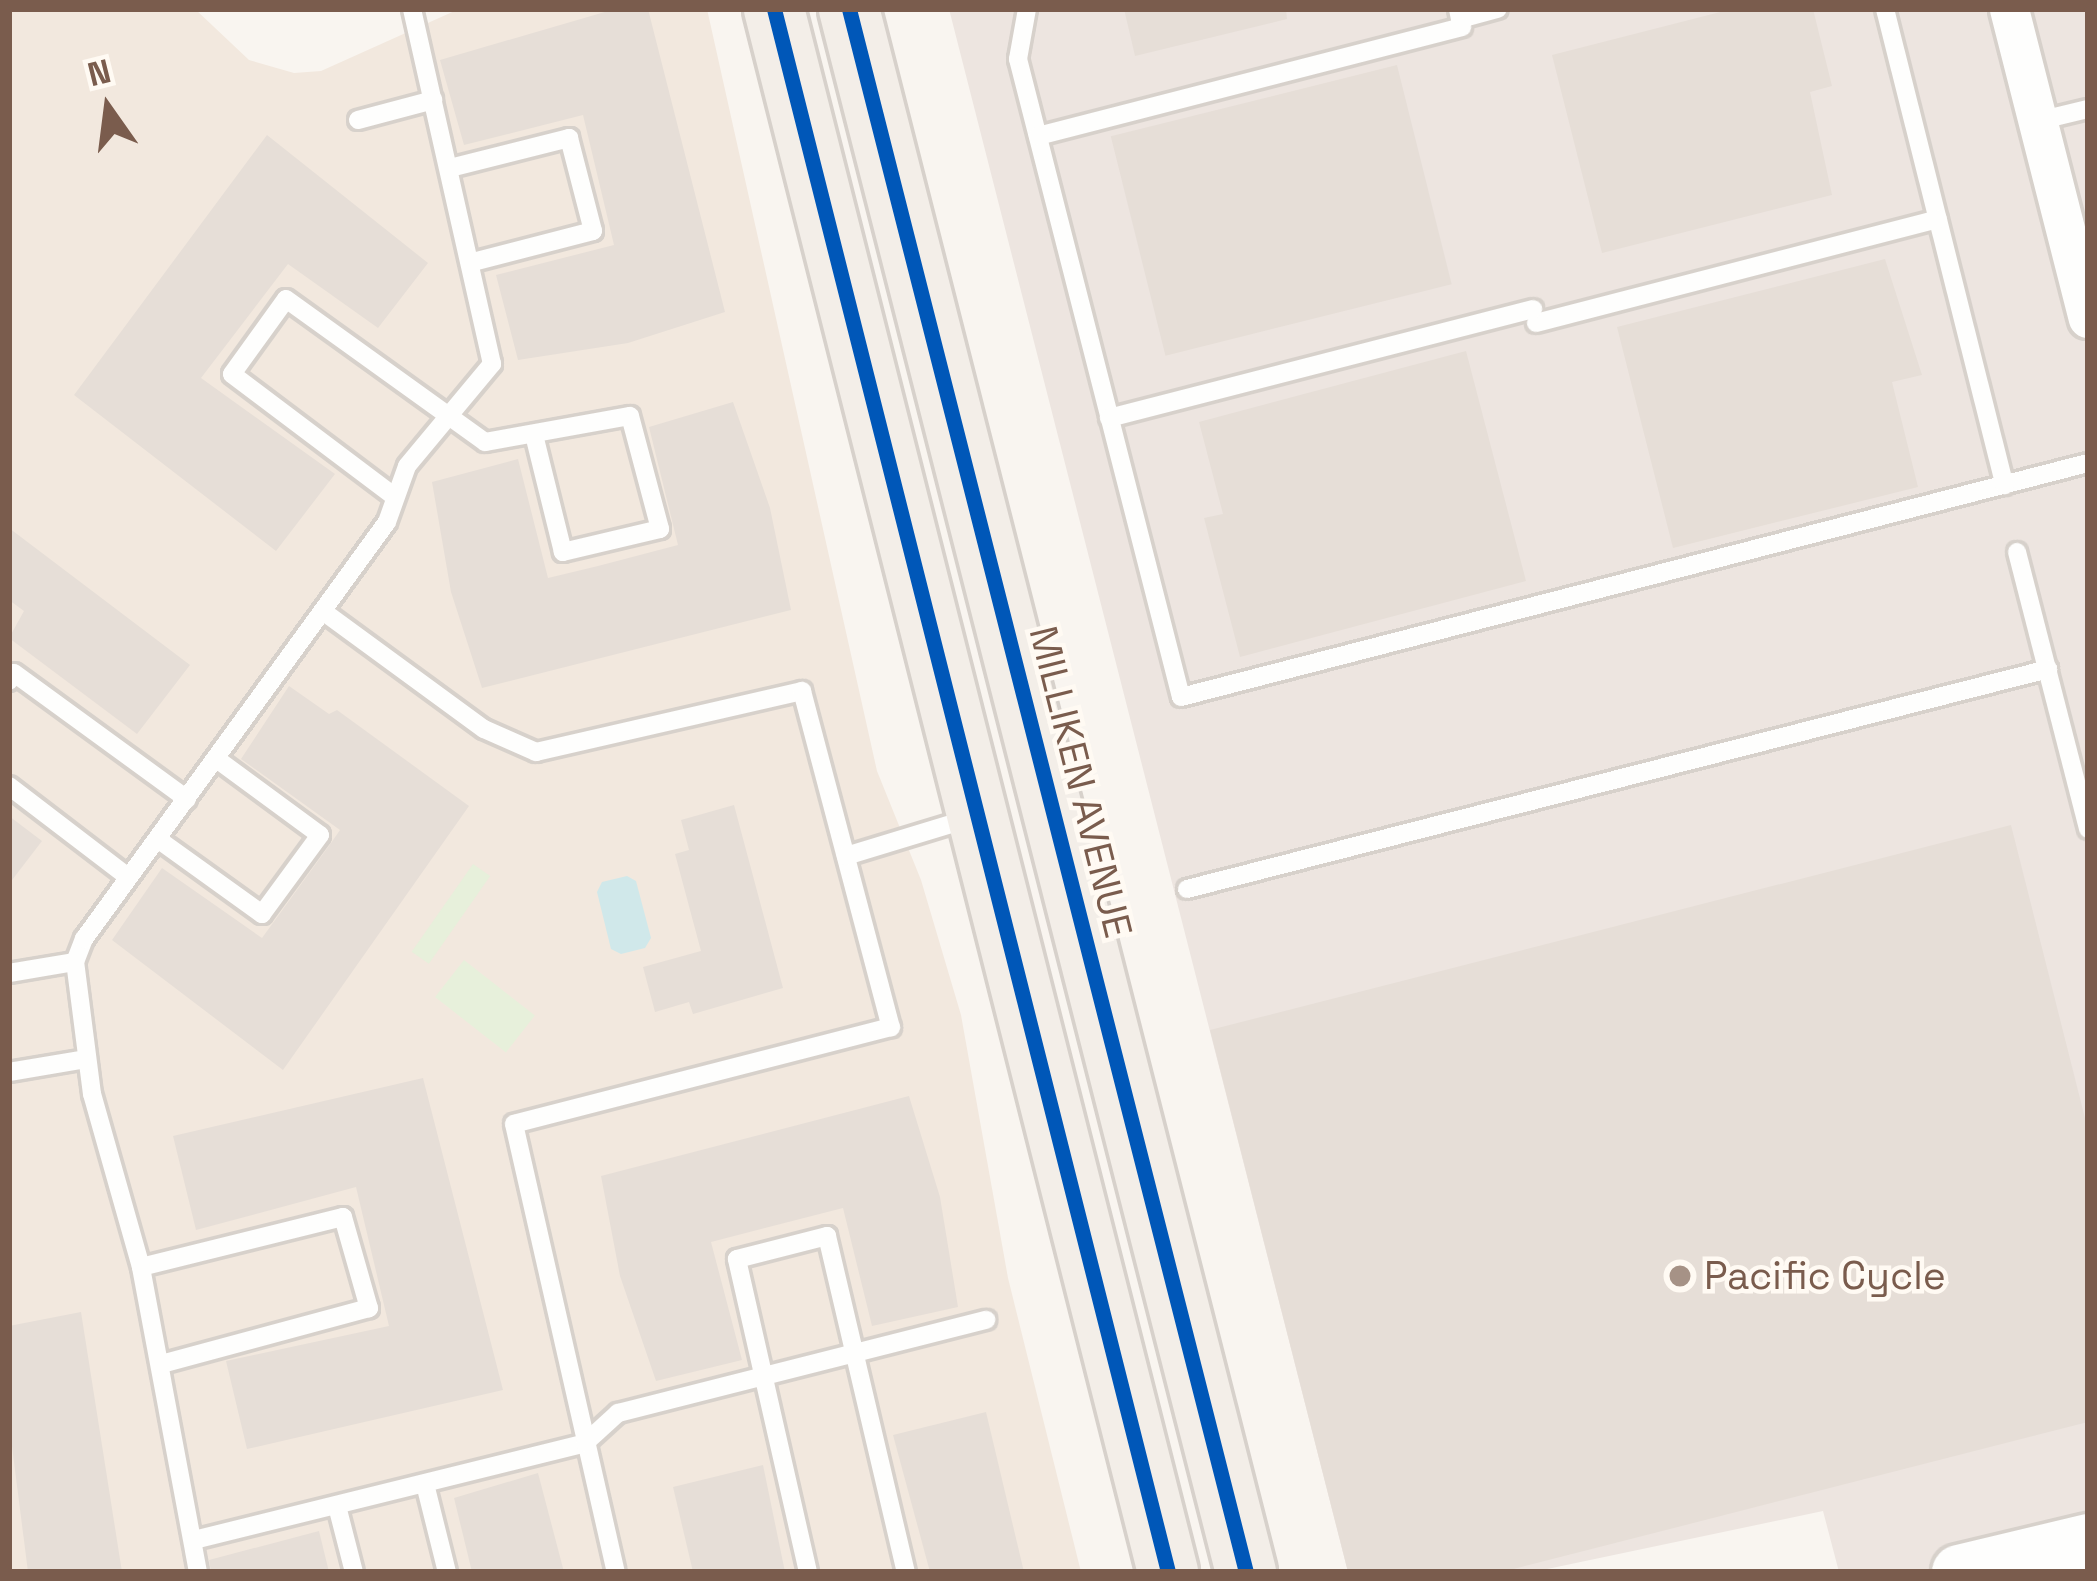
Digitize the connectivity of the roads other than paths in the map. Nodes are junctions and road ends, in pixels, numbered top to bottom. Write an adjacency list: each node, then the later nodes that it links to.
1 (412, 9): 9 (lane)
2 (774, 9): 31 (main road)
3 (849, 9): 58 (main road, MILLIKEN AVENUE)
4 (1027, 9): 13 (lane)
5 (1498, 9): 8 (lane)
6 (1885, 9): 15 (lane)
7 (2009, 9): 12 (street)
8 (1460, 18): 13 (lane)
9 (433, 100): 11 (lane); 14 (lane)
10 (2088, 110): 12 (lane)
11 (358, 120)
12 (2038, 121): 17 (street)
13 (1038, 136): 18 (lane)
14 (450, 168): 16 (lane); 16 (lane)
15 (1938, 219): 18 (lane); 22 (lane)
16 (472, 262): 19 (lane)
17 (2087, 307)
18 (1109, 418): 22 (lane)
19 (447, 419): 20 (lane); 23 (lane); 23 (lane)
20 (535, 440): 20 (lane)
21 (2088, 464): 22 (lane)
22 (2005, 485)
23 (395, 497): 25 (lane)
24 (2017, 552): 26 (lane)
25 (324, 612): 28 (lane); 34 (lane)
26 (2048, 668): 32 (lane); 36 (lane)
27 (9, 681): 30 (lane)
28 (218, 760): 30 (lane); 33 (lane)
29 (9, 787): 35 (lane)
30 (187, 800): 33 (lane)
31 (974, 817): 34 (lane); 57 (main road)
32 (2088, 829)
33 (159, 840): 35 (lane)
34 (846, 856): 46 (lane)
35 (128, 877): 37 (lane)
36 (1186, 889)
37 (75, 962): 38 (lane); 39 (lane)
38 (9, 973)
39 (87, 1059): 40 (lane); 41 (lane)
40 (9, 1072)
41 (141, 1267): 44 (lane); 44 (lane)
42 (986, 1320): 43 (lane)
43 (855, 1353): 45 (lane); 45 (lane); 56 (lane)
44 (162, 1364): 49 (lane)
45 (767, 1376): 46 (lane); 55 (lane)
46 (585, 1443): 47 (lane); 54 (lane)
47 (425, 1484): 48 (lane); 53 (lane)
48 (337, 1506): 49 (lane); 52 (lane)
49 (194, 1540): 51 (lane)
50 (2088, 1541): 59 (main road)
51 (198, 1572)
52 (354, 1572)
53 (447, 1572)
54 (616, 1572)
55 (808, 1572)
56 (906, 1572)
57 (1168, 1572)
58 (1246, 1572)
59 (1959, 1572)

